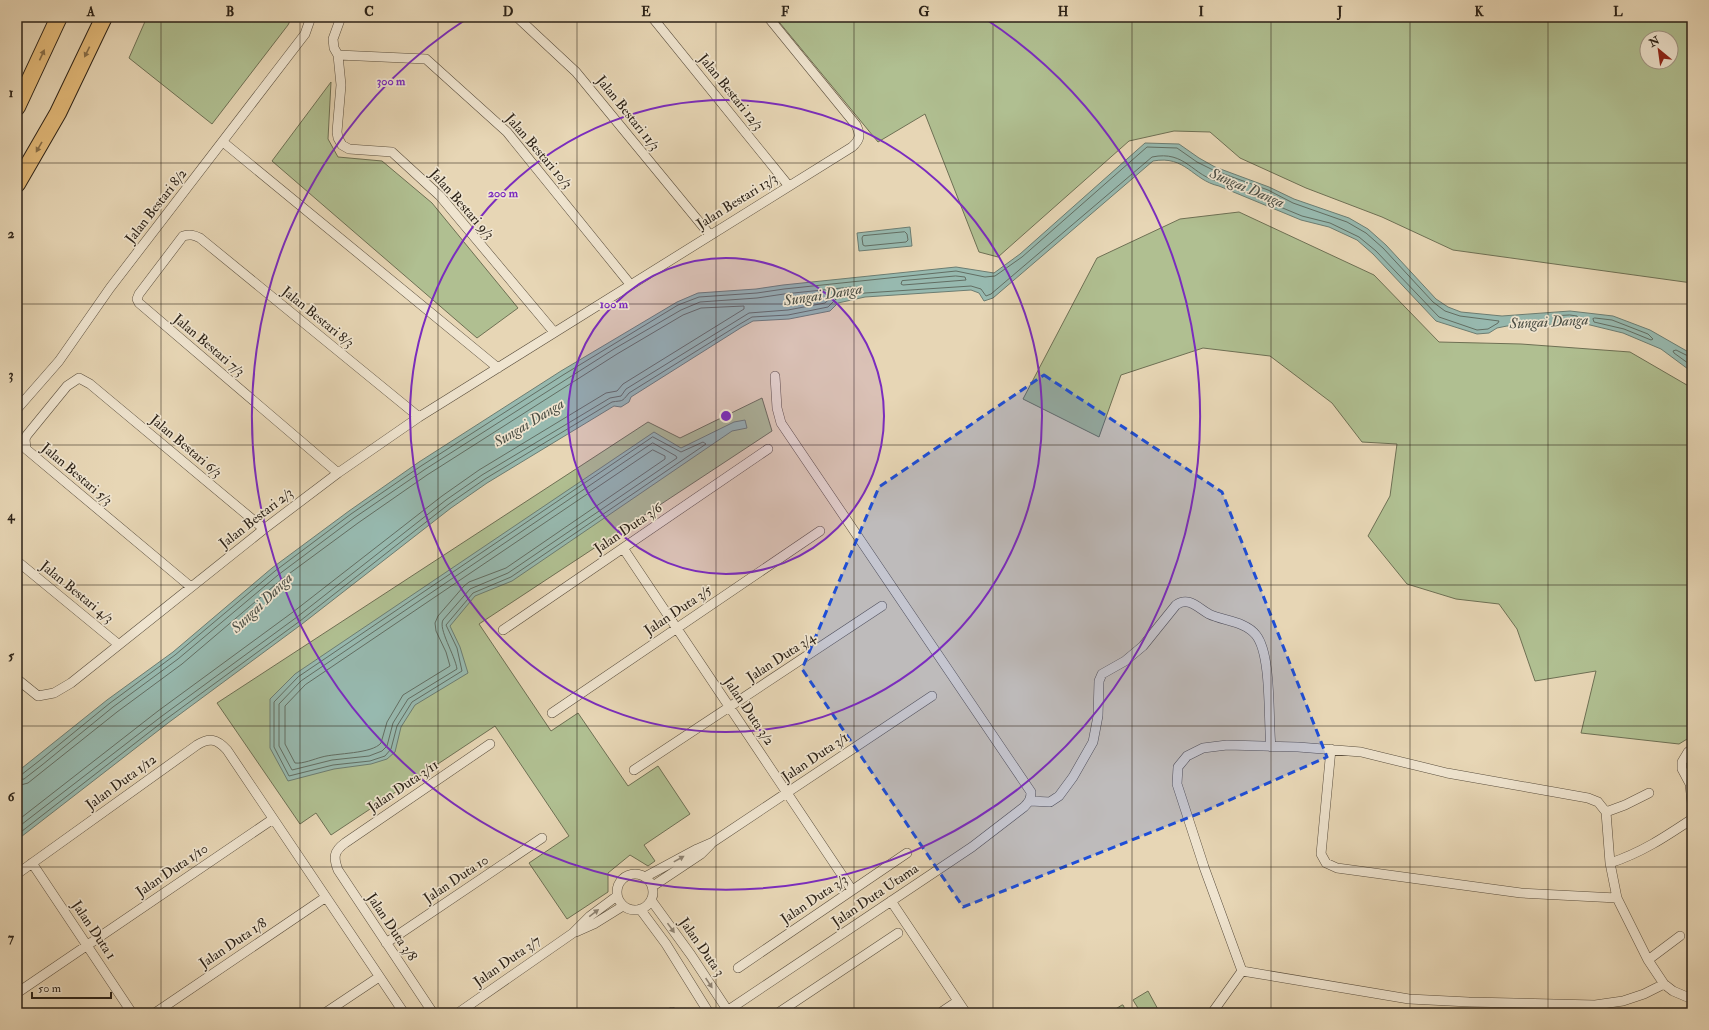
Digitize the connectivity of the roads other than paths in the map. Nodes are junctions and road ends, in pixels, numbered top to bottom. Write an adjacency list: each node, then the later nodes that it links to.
1 (59, 17): 9 (highway, one-way to 1)
2 (104, 17): 11 (highway, one-way to 11)
3 (311, 17): 10 (street, Jalan Bestari 8/2)
4 (341, 17): 8 (street)
5 (517, 17): 13 (street, Jalan Bestari 11/3)
6 (652, 17): 12 (street, Jalan Bestari 12/3)
7 (768, 17): 12 (street, Jalan Bestari 13/3)
8 (338, 55): 15 (street, Jalan Bestari 10/3); 16 (street, Jalan Bestari 9/3)
9 (17, 107)
10 (223, 142): 17 (street); 20 (street, Jalan Bestari 8/2)
11 (17, 184)
12 (788, 185): 13 (street, Jalan Bestari 13/3)
13 (710, 235): 15 (street, Jalan Bestari 13/3)
14 (200, 238): 21 (street, Jalan Bestari 8/3); 23 (street, Jalan Bestari 7/3)
15 (630, 284): 16 (street, Jalan Bestari 13/3)
16 (554, 332): 17 (street, Jalan Bestari 13/3)
17 (498, 368): 21 (street, Jalan Bestari 2/3)
18 (775, 376): 44 (street)
19 (90, 384): 24 (street, Jalan Bestari 6/3); 28 (street, Jalan Bestari 5/3)
20 (17, 409)
21 (419, 417): 23 (street, Jalan Bestari 2/3)
22 (768, 449): 26 (street, Jalan Duta 3/6)
23 (338, 473): 24 (street, Jalan Bestari 2/3)
24 (264, 529): 28 (street, Jalan Bestari 2/3)
25 (820, 531): 30 (street, Jalan Duta 3/5)
26 (623, 548): 30 (street, Jalan Duta 3/2); 31 (street, Jalan Duta 3/6)
27 (17, 561): 32 (street, Jalan Bestari 4/3)
28 (191, 587): 32 (street, Jalan Bestari 2/3)
29 (882, 606): 35 (street, Jalan Duta 3/4)
30 (676, 628): 35 (street, Jalan Duta 3/2); 36 (street, Jalan Duta 3/5)
31 (503, 630)
32 (118, 644): 33 (street, Jalan Bestari 2/3)
33 (17, 679)
34 (932, 696): 42 (street, Jalan Duta 3/1)
35 (730, 707): 41 (street, Jalan Duta 3/4); 42 (street, Jalan Duta 3/2)
36 (552, 713)
37 (490, 744): 52 (street, Jalan Duta 3/11)
38 (1271, 747): 39 (street); 44 (street); 73 (street)
39 (1330, 749): 46 (street); 61 (street)
40 (1692, 749): 45 (street)
41 (634, 770)
42 (787, 792): 50 (street, Jalan Duta 3/1); 58 (street, Jalan Duta 3/2)
43 (1648, 793): 46 (street)
44 (1030, 797): 63 (street, Jalan Duta Utama)
45 (1692, 803)
46 (1606, 812): 54 (street)
47 (273, 819): 53 (street, Jalan Duta 1/12); 59 (street); 70 (street, Jalan Duta 1/10)
48 (1692, 819): 54 (street)
49 (542, 838): 69 (street, Jalan Duta 10)
50 (713, 842): 56 (street, Jalan Duta 3/1, one-way to 50); 57 (street, Jalan Duta 3/1)
51 (907, 853): 58 (street, Jalan Duta 3/3)
52 (335, 854): 69 (street, Jalan Duta 3/8)
53 (32, 863): 55 (street, Jalan Duta 1/12); 70 (street, Jalan Duta 1)
54 (1610, 863): 61 (street)
55 (17, 874)
56 (646, 877): 57 (street); 60 (street)
57 (652, 886): 62 (street)
58 (852, 890): 72 (street, Jalan Duta 3/3)
59 (326, 896): 74 (street); 81 (street, Jalan Duta 1/8)
60 (617, 896): 64 (street); 67 (street, Jalan Duta 3/7, one-way to 60)
61 (1617, 898): 71 (street)
62 (651, 900): 65 (street); 79 (street, Jalan Duta 3, one-way to 79)
63 (891, 901): 78 (street); 79 (street, Jalan Duta Utama)
64 (623, 906): 65 (street); 67 (street, Jalan Duta 3/7)
65 (640, 910): 86 (street, Jalan Duta 3)
66 (898, 932): 87 (street)
67 (573, 933): 85 (street, Jalan Duta 3/7)
68 (1680, 936): 71 (street)
69 (386, 943): 84 (street, Jalan Duta 3/8)
70 (87, 945): 76 (street, Jalan Duta 1/10); 80 (street, Jalan Duta 1)
71 (1648, 960): 75 (street)
72 (738, 968)
73 (1242, 971): 75 (street); 90 (street)
74 (379, 977): 82 (street); 83 (street)
75 (1664, 984): 77 (street)
76 (17, 992)
77 (1692, 999)
78 (958, 1001): 88 (street); 89 (street)
79 (726, 1012)
80 (132, 1013)
81 (155, 1013)
82 (325, 1013)
83 (404, 1013)
84 (433, 1013)
85 (458, 1013)
86 (709, 1013)
87 (778, 1013)
88 (940, 1013)
89 (966, 1013)
90 (1212, 1013)

